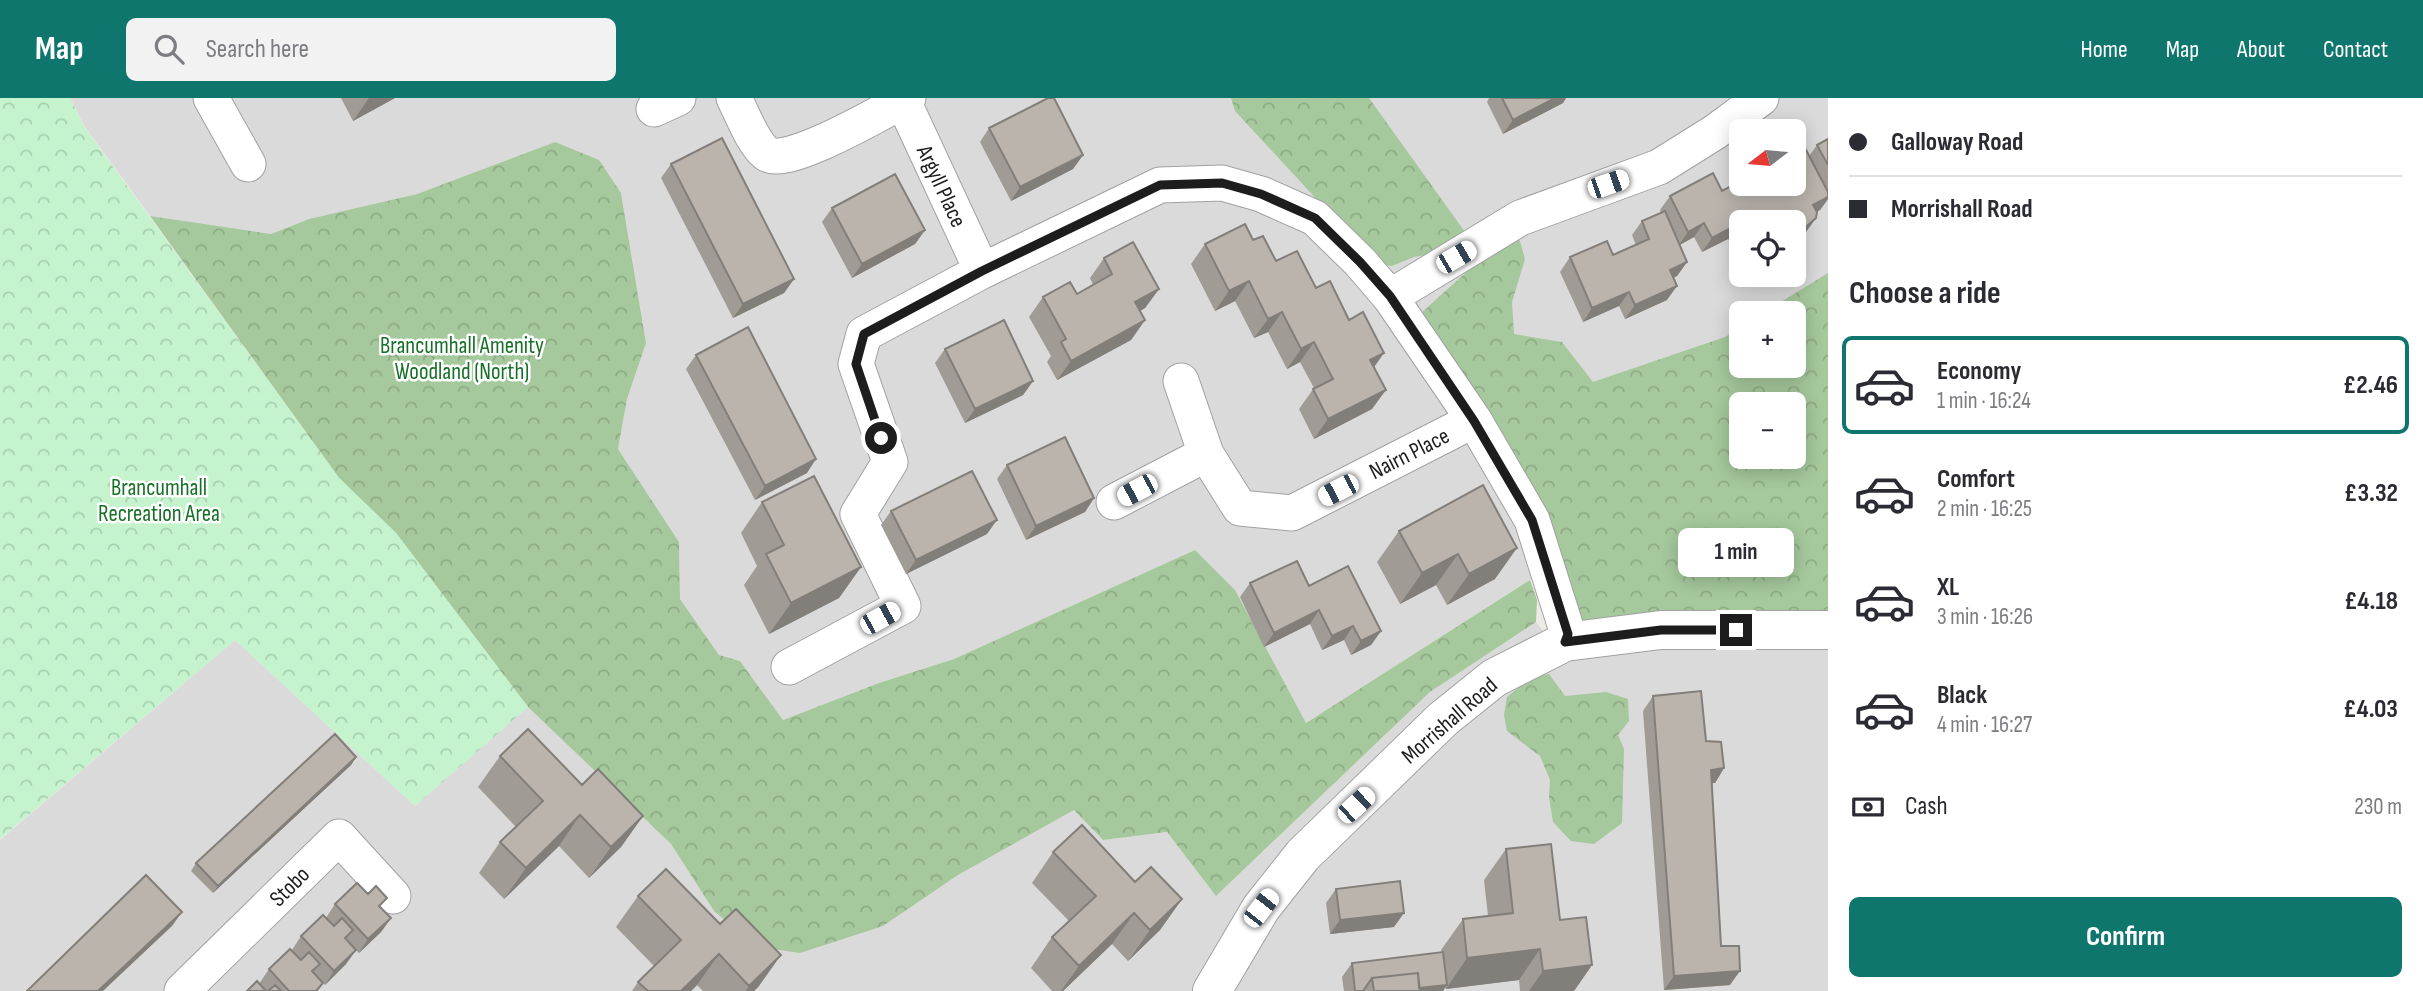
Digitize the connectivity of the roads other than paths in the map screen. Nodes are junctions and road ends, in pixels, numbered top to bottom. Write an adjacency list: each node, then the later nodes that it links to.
1 (211, 98): 5 (street)
2 (734, 98): 4 (street, Argyll Place)
3 (1761, 98): 7 (street)
4 (905, 99): 6 (street, Argyll Place)
5 (248, 164)
6 (982, 271): 7 (street); 14 (street)
7 (1390, 296): 9 (street)
8 (1181, 381): 10 (street, Nairn Place)
9 (1474, 421): 10 (street, Nairn Place); 13 (street)
10 (1206, 454): 11 (street)
11 (1114, 502)
12 (1828, 630): 13 (street, Morrishall Road)
13 (1565, 642): 17 (street, Morrishall Road)
14 (789, 667)
15 (393, 896): 16 (street, Stobo)
16 (181, 991)
17 (1212, 991)

